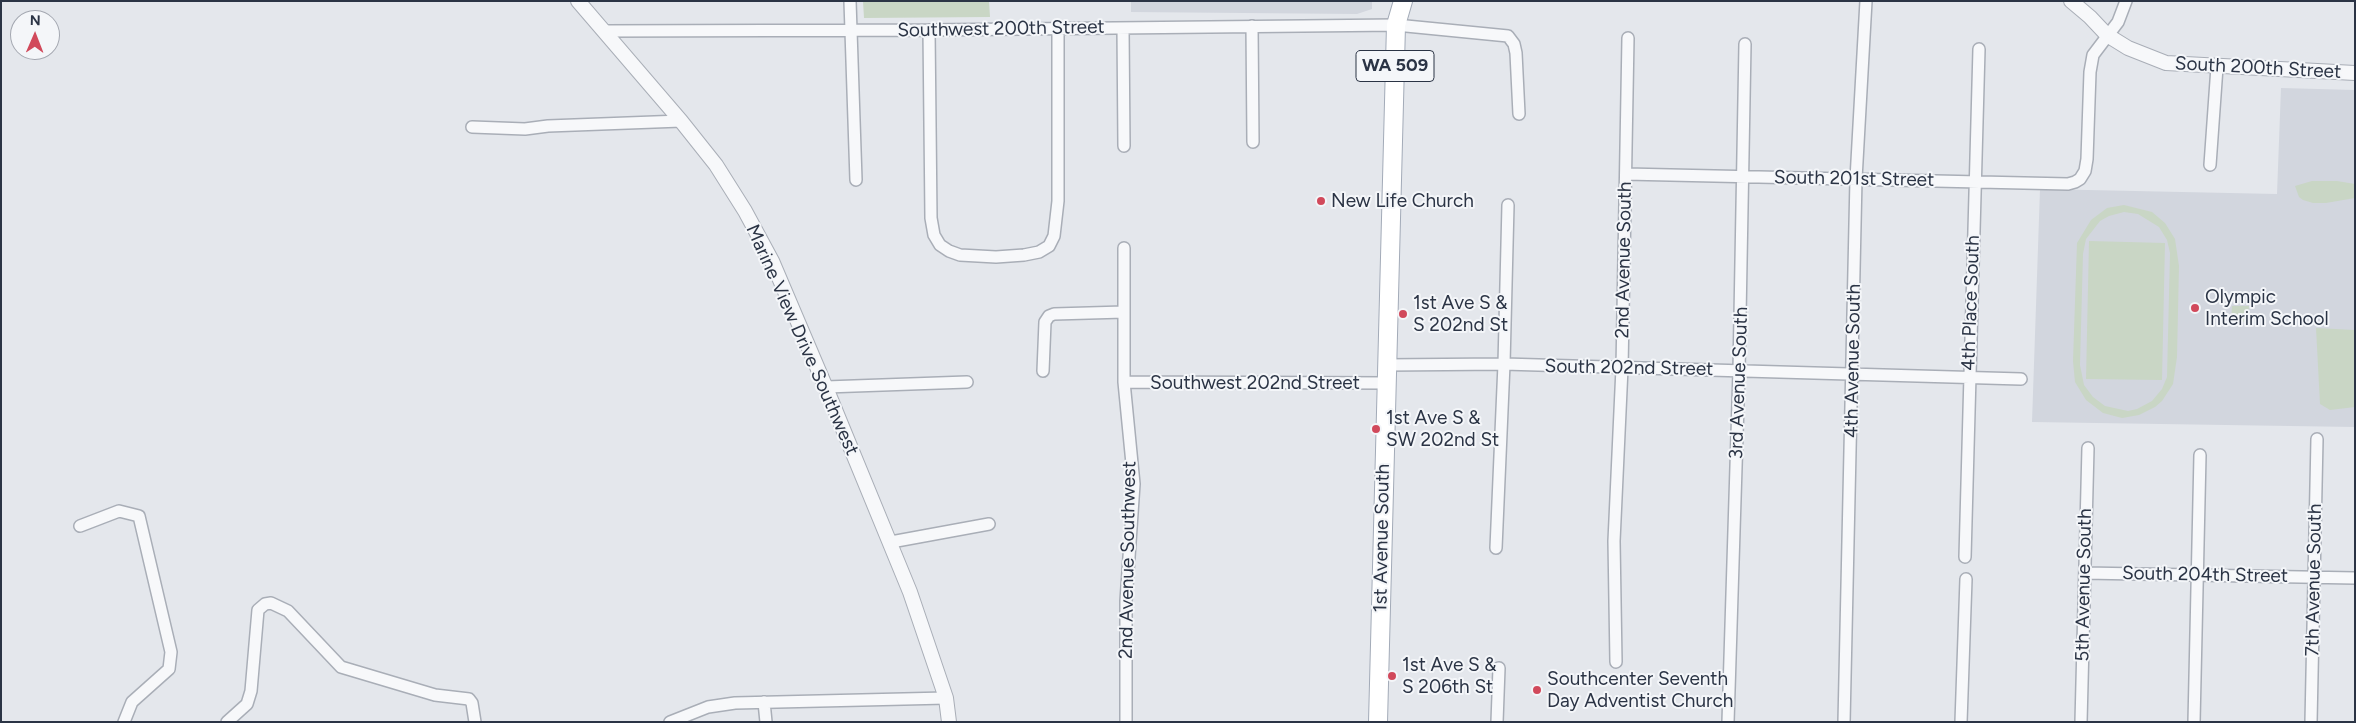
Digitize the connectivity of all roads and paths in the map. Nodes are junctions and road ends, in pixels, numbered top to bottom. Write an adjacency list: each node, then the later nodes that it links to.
1 (578, 1): 14 (street, Marine View Drive Southwest)
2 (850, 1): 12 (street)
3 (1389, 1): 8 (main road, 1st Avenue South / WA 509)
4 (1402, 1): 8 (main road, 1st Avenue South / WA 509)
5 (1866, 1): 29 (street, 4th Avenue South)
6 (2072, 1): 15 (street, South 200th Street)
7 (2126, 1): 15 (street)
8 (1396, 25): 9 (street, Southwest 200th Street); 21 (street); 36 (main road, 1st Avenue South / WA 509)
9 (1252, 26): 11 (street, Southwest 200th Street); 24 (street)
10 (1058, 28): 11 (street, Southwest 200th Street); 13 (street, Southwest 200th Street); 13 (street)
11 (1123, 28): 25 (street)
12 (851, 30): 13 (street, Southwest 200th Street); 14 (street, Southwest 200th Street); 30 (street)
13 (929, 30)
14 (605, 31): 22 (street, Marine View Drive Southwest)
15 (2107, 35): 19 (street, South 200th Street); 31 (street, South 201st Street)
16 (1628, 38): 27 (street, 2nd Avenue South)
17 (1744, 44): 28 (street, 3rd Avenue South)
18 (1979, 49): 31 (street, 4th Place South)
19 (2217, 68): 20 (street, South 200th Street); 26 (street)
20 (2355, 73)
21 (1519, 114)
22 (681, 121): 23 (street); 46 (street, Marine View Drive Southwest)
23 (472, 127)
24 (1253, 142)
25 (1124, 146)
26 (2210, 165)
27 (1626, 174): 28 (street, South 201st Street); 37 (street, 2nd Avenue South)
28 (1744, 177): 29 (street, South 201st Street); 38 (street, 3rd Avenue South)
29 (1856, 179): 31 (street, South 201st Street); 40 (street, 4th Avenue South)
30 (856, 180)
31 (1975, 181): 41 (street, 4th Place South)
32 (1508, 205): 35 (street)
33 (1124, 248): 34 (street, 2nd Avenue Southwest)
34 (1124, 312): 39 (street); 44 (street, 2nd Avenue Southwest)
35 (1504, 364): 36 (street, South 202nd Street); 37 (street, South 202nd Street); 53 (street)
36 (1386, 365): 45 (main road, 1st Avenue South / WA 509)
37 (1622, 368): 38 (street, South 202nd Street); 60 (street, 2nd Avenue South)
38 (1739, 370): 40 (street, South 202nd Street); 73 (street, 3rd Avenue South)
39 (1043, 371)
40 (1852, 373): 41 (street, South 202nd Street); 74 (street, 4th Avenue South)
41 (1969, 377): 42 (street, South 202nd Street); 54 (street, 4th Place South)
42 (2021, 379)
43 (967, 382): 46 (street)
44 (1124, 382): 45 (street, Southwest 202nd Street); 70 (street, 2nd Avenue Southwest)
45 (1386, 383): 71 (main road, 1st Avenue South / WA 509)
46 (826, 387): 52 (street, Marine View Drive Southwest)
47 (2317, 439): 57 (street, 7th Avenue South)
48 (2088, 448): 55 (street, 5th Avenue South)
49 (2200, 455): 56 (street)
50 (989, 524): 52 (street)
51 (80, 526): 64 (street)
52 (890, 542): 62 (street, Marine View Drive Southwest)
53 (1496, 548)
54 (1965, 557)
55 (2085, 573): 56 (street, South 204th Street); 76 (street, 5th Avenue South)
56 (2197, 575): 57 (street, South 204th Street); 77 (street)
57 (2314, 578): 58 (street, South 204th Street); 78 (street, 7th Avenue South)
58 (2355, 578)
59 (1966, 579): 75 (street)
60 (1616, 662)
61 (1500, 668): 72 (street)
62 (946, 698): 63 (street); 69 (street, Marine View Drive Southwest)
63 (764, 702): 67 (street); 68 (street)
64 (124, 722)
65 (227, 722): 66 (street)
66 (475, 722)
67 (670, 722)
68 (766, 722)
69 (949, 722)
70 (1126, 722)
71 (1378, 722)
72 (1498, 722)
73 (1728, 722)
74 (1844, 722)
75 (1961, 722)
76 (2081, 722)
77 (2194, 722)
78 (2311, 722)

